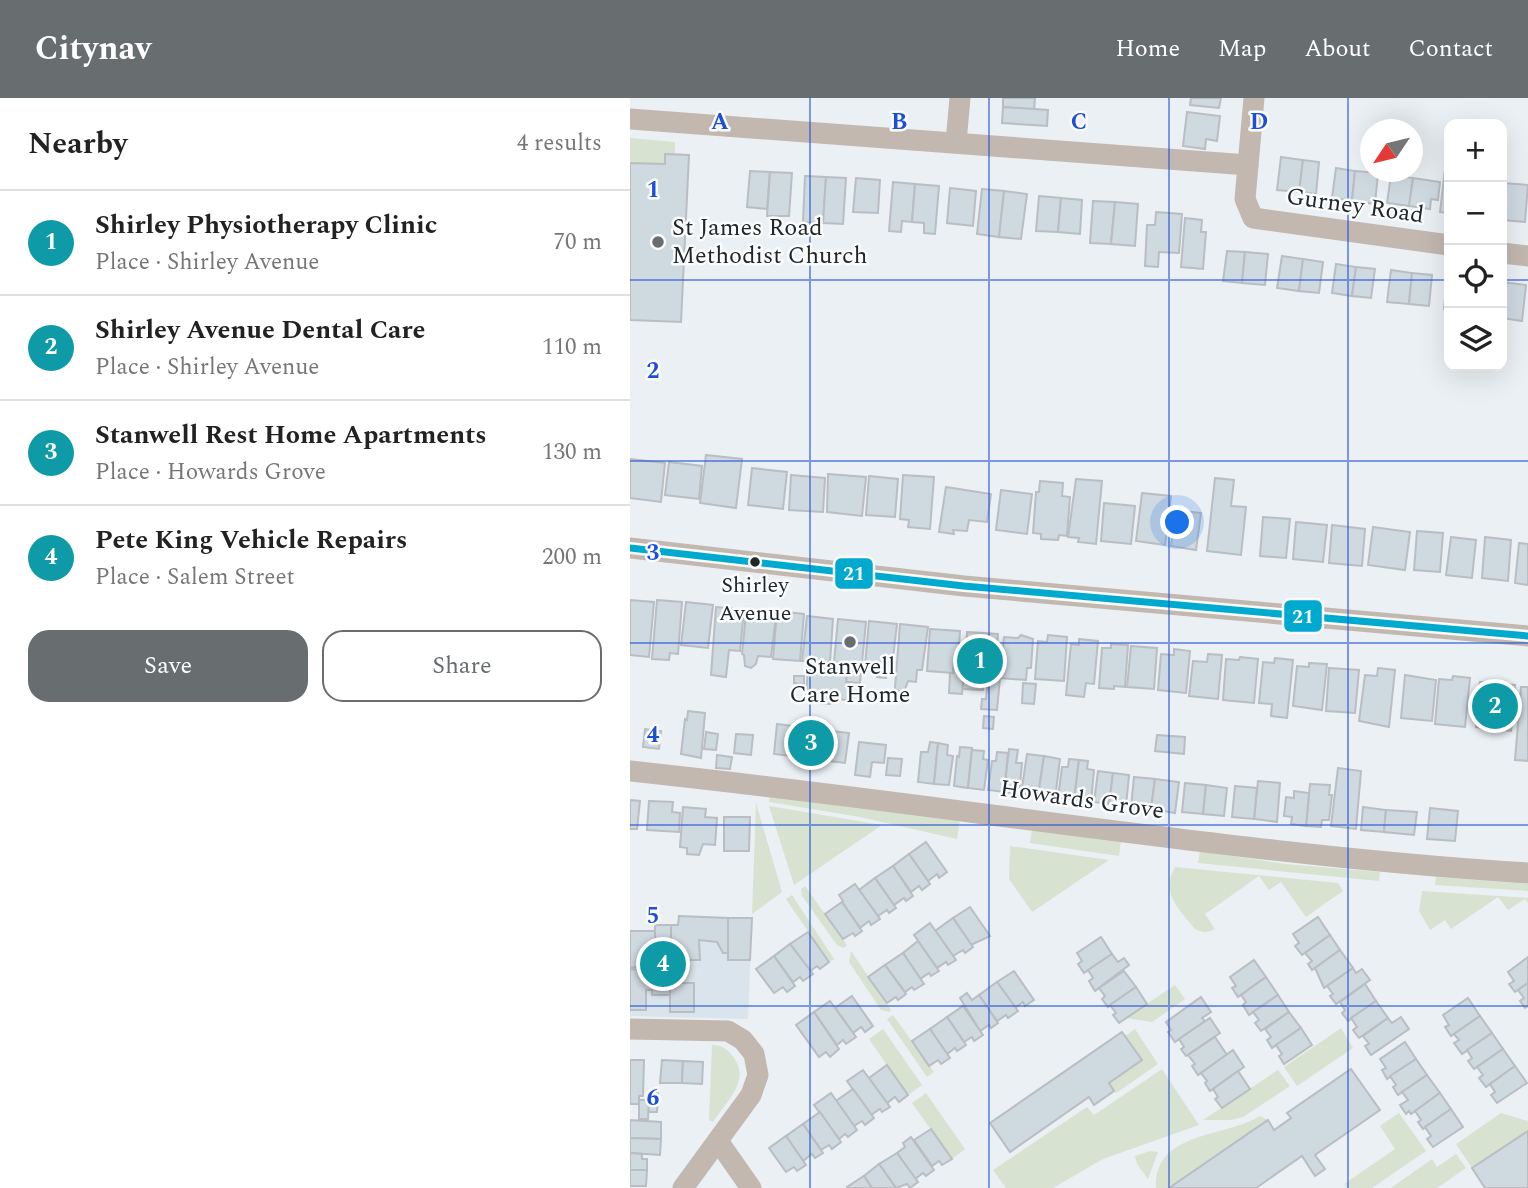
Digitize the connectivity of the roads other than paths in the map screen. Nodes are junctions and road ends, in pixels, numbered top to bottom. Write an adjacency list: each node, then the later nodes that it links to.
1 (960, 98): 4 (street)
2 (1254, 98): 5 (street)
3 (630, 119): 4 (street)
4 (956, 142): 5 (street)
5 (1248, 165): 6 (street, Gurney Road)
6 (1444, 244)
7 (1507, 254): 8 (street)
8 (1528, 256)
9 (630, 548): 10 (street)
10 (1528, 636)
11 (630, 771): 12 (street, Howards Grove)
12 (1528, 873)
13 (630, 1028): 14 (street)
14 (718, 1141): 15 (street); 16 (street)
15 (683, 1188)
16 (751, 1188)

